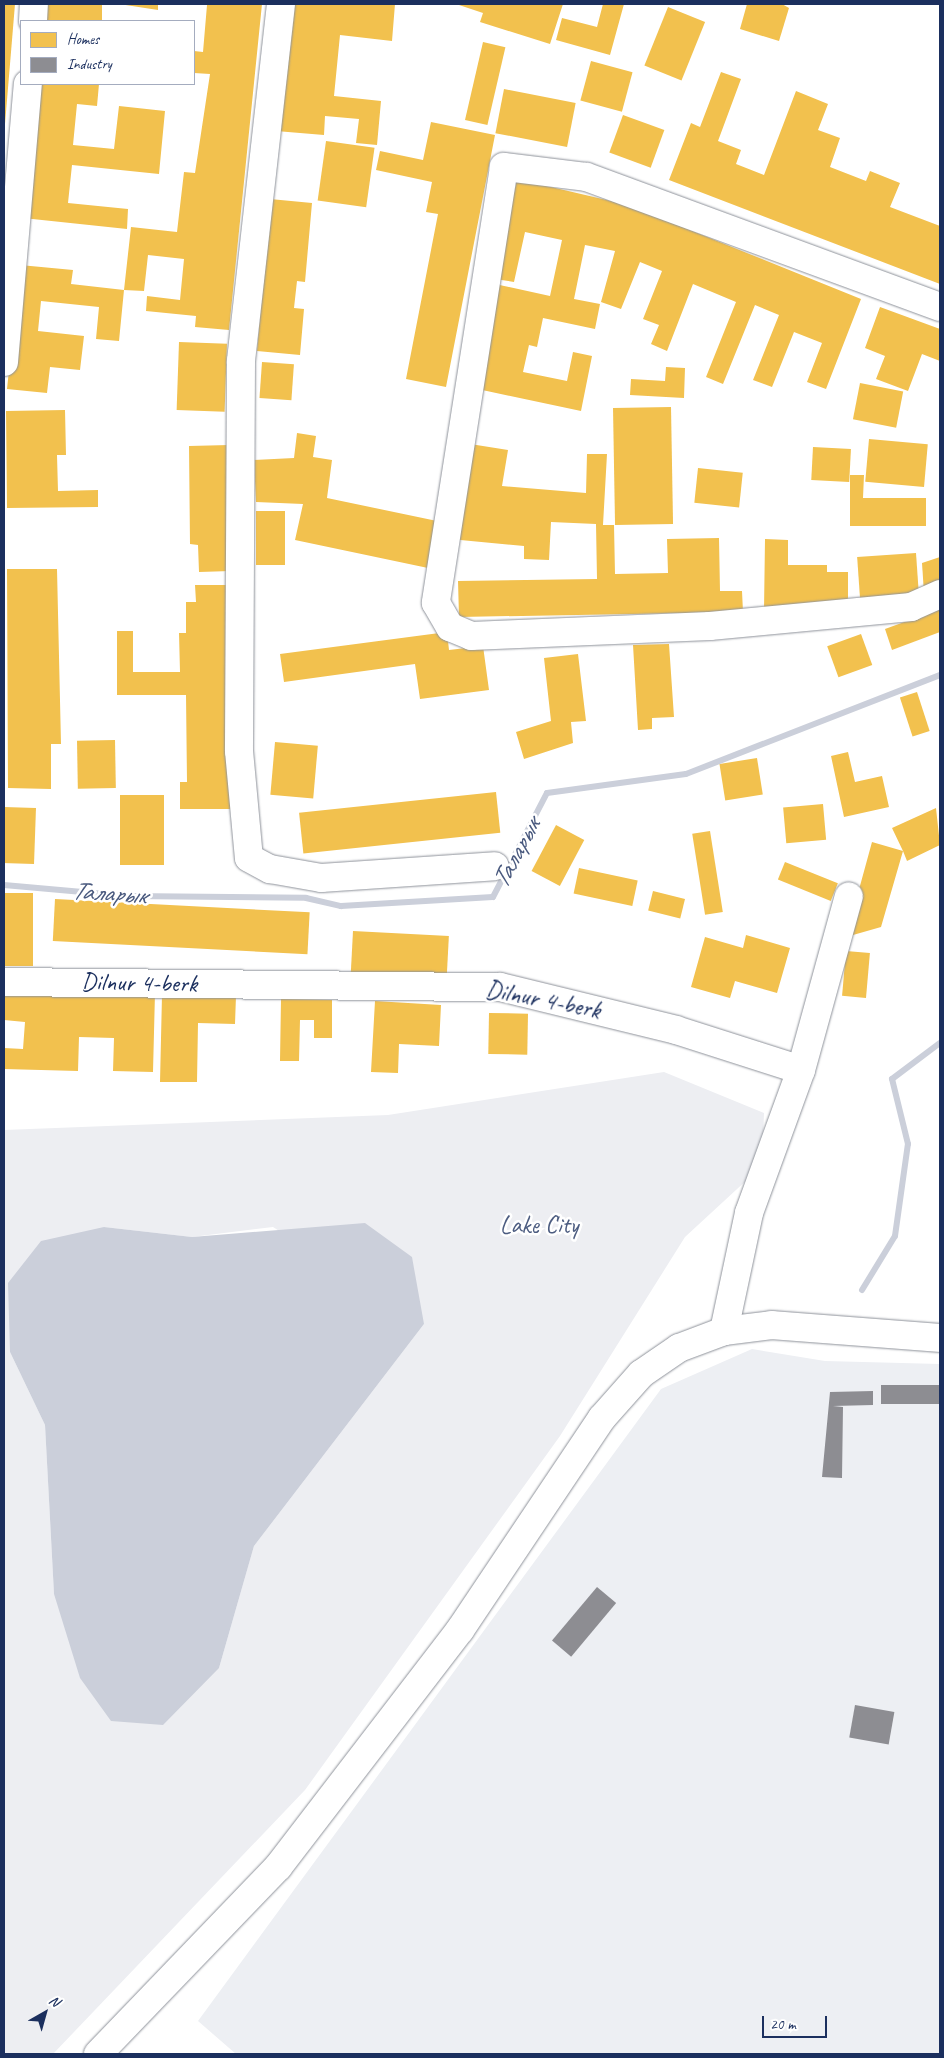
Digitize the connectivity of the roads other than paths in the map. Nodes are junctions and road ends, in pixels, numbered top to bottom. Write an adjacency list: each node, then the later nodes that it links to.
1 (34, 4): 3 (street)
2 (281, 4): 8 (street)
3 (33, 20)
4 (28, 85): 6 (street)
5 (940, 307): 7 (street)
6 (4, 362)
7 (940, 594)
8 (494, 866)
9 (849, 896): 11 (street)
10 (4, 982): 11 (street, Dilnur 4-berk)
11 (801, 1070): 12 (street)
12 (724, 1331): 13 (street); 14 (street)
13 (940, 1338)
14 (98, 2054)

